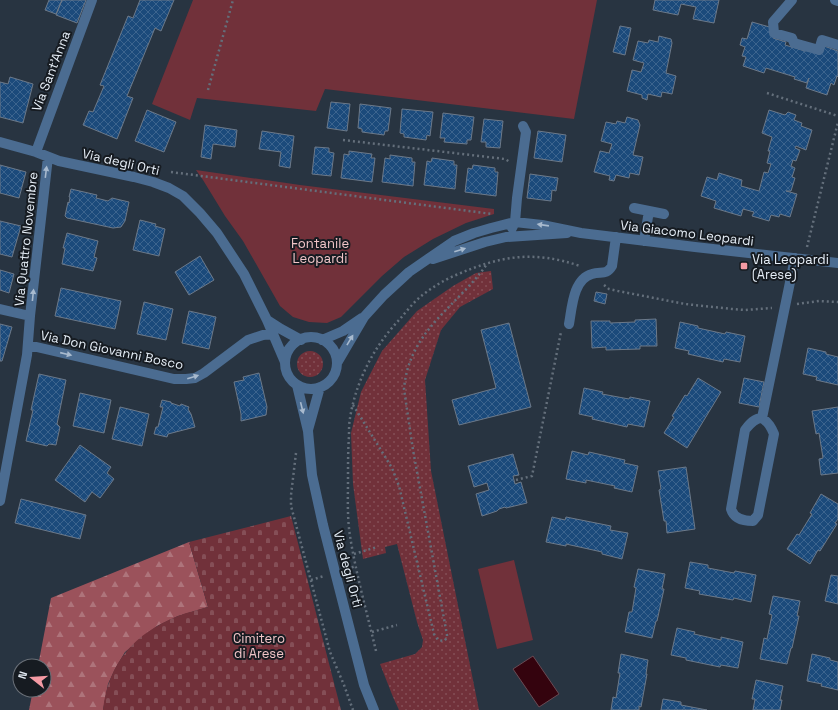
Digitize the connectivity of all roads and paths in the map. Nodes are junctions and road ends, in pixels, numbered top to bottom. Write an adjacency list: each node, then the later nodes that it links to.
1 (92, 0): 14 (street, Via Sant'Anna)
2 (233, 0): 7 (path)
3 (792, 0): 6 (street)
4 (835, 0): 5 (street)
5 (838, 1)
6 (838, 45)
7 (208, 90)
8 (767, 93): 9 (path)
9 (838, 116)
10 (838, 122): 27 (path)
11 (523, 126): 16 (street)
12 (343, 140): 16 (path)
13 (0, 142): 14 (street, Via degli Orti)
14 (36, 152): 15 (street, Via degli Orti)
15 (48, 157): 37 (street, Via Quattro Novembre, one-way to 15); 39 (street, Via degli Orti)
16 (521, 168): 22 (street)
17 (171, 172): 21 (path)
18 (634, 208): 19 (street)
19 (648, 211): 20 (street); 26 (street)
20 (664, 214)
21 (496, 215)
22 (515, 222): 23 (street, Via Giacomo Leopardi, one-way to 22); 24 (street); 29 (street, Via Giacomo Leopardi)
23 (581, 232): 24 (street, Via Giacomo Leopardi); 25 (street, Via Giacomo Leopardi)
24 (506, 237): 29 (street, Via Giacomo Leopardi, one-way to 24)
25 (616, 237): 26 (street, Via Giacomo Leopardi); 40 (street)
26 (644, 241): 28 (street, Via Giacomo Leopardi)
27 (807, 248)
28 (795, 258): 31 (street, Via Giacomo Leopardi); 35 (street)
29 (423, 262): 38 (street, Via Giacomo Leopardi)
30 (487, 263): 32 (path); 49 (path); 49 (path)
31 (838, 263)
32 (579, 266)
33 (609, 289): 35 (path)
34 (838, 302): 35 (path)
35 (785, 305): 50 (street)
36 (0, 309): 37 (street, Via Quattro Novembre)
37 (30, 316): 44 (street, Via Don Giovanni Bosco)
38 (364, 317): 43 (street, Via Giacomo Leopardi); 46 (street, Via Giacomo Leopardi, one-way to 38)
39 (267, 320): 41 (street, Via degli Orti); 42 (street)
40 (565, 327): 53 (path)
41 (273, 334): 44 (street, Via Don Giovanni Bosco, one-way to 41); 45 (street, Via degli Orti)
42 (301, 340): 43 (street); 45 (street)
43 (322, 340): 46 (street)
44 (28, 345): 54 (street, Via Don Giovanni Bosco)
45 (285, 362): 47 (street)
46 (336, 363): 48 (street)
47 (297, 385): 48 (street); 51 (street, Via degli Orti, one-way to 51)
48 (320, 387): 51 (street, Via degli Orti)
49 (353, 405): 56 (path)
50 (762, 418): 50 (street)
51 (308, 431): 65 (street, Via degli Orti)
52 (296, 453): 60 (path)
53 (516, 480)
54 (0, 501)
55 (377, 547): 56 (path)
56 (354, 554): 57 (path)
57 (356, 566): 58 (path); 62 (path)
58 (347, 569)
59 (324, 576): 60 (path)
60 (311, 580): 64 (path)
61 (397, 626): 62 (path)
62 (372, 632): 63 (path)
63 (376, 651)
64 (352, 710)
65 (374, 710)

